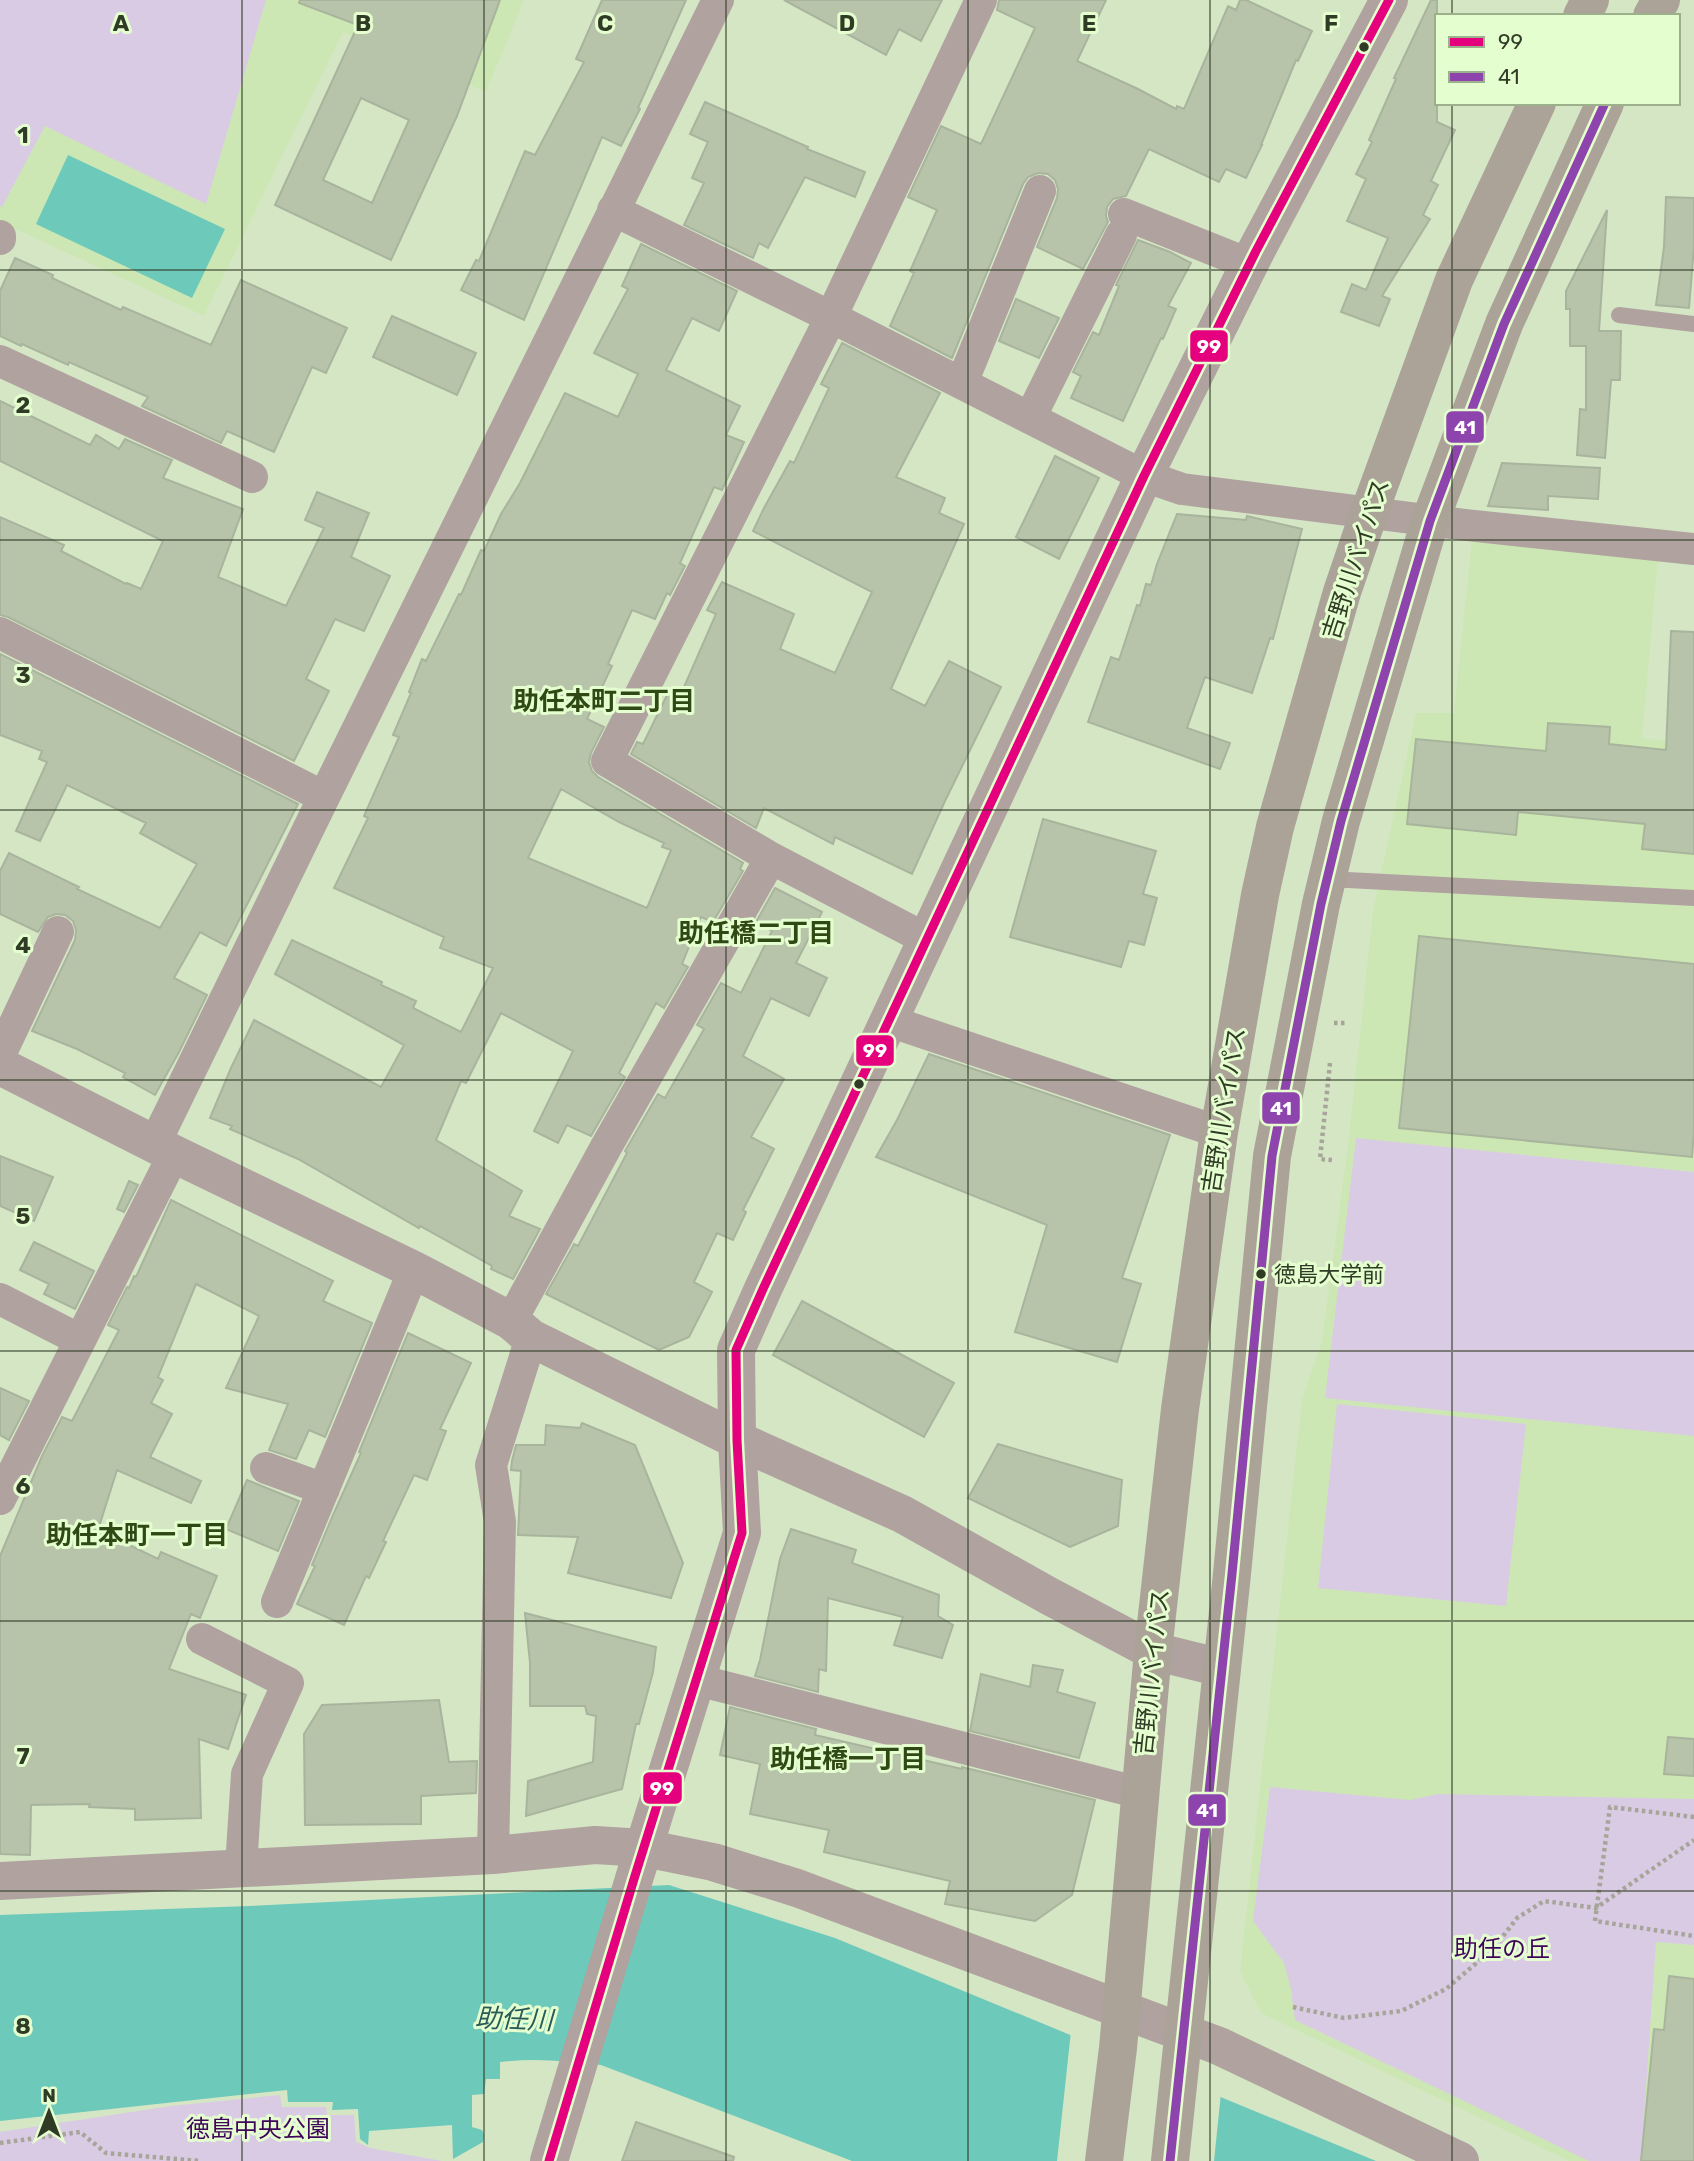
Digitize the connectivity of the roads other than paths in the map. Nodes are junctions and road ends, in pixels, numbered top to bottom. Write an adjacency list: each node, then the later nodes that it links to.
1 (718, 0): 7 (street)
2 (981, 0): 10 (street)
3 (1389, 0): 8 (street)
4 (1536, 105): 17 (highway, 吉野川バイパス)
5 (1604, 105): 18 (highway)
6 (1040, 191): 13 (street)
7 (613, 209): 10 (street); 21 (street)
8 (1249, 264): 14 (street); 15 (street)
9 (1619, 314): 11 (lane)
10 (831, 317): 13 (street); 22 (street)
11 (1694, 324)
12 (0, 361): 16 (street)
13 (962, 383): 14 (street)
14 (1031, 418): 15 (street)
15 (1144, 476): 17 (street); 26 (street)
16 (253, 477)
17 (1369, 513): 18 (street); 30 (highway, 吉野川バイパス)
18 (1430, 521): 19 (street); 23 (highway)
19 (1694, 549)
20 (0, 633): 21 (street)
21 (324, 797): 31 (street)
22 (771, 858): 26 (street); 34 (street)
23 (1328, 879): 24 (lane); 44 (highway)
24 (1694, 898)
25 (58, 932): 28 (street)
26 (928, 940): 27 (street)
27 (889, 1021): 30 (street); 36 (street)
28 (0, 1055)
29 (0, 1066): 31 (street)
30 (1219, 1132): 43 (highway, 吉野川バイパス)
31 (164, 1149): 32 (street); 35 (street)
32 (414, 1270): 34 (street); 39 (street)
33 (1, 1289): 35 (street)
34 (521, 1329): 36 (street); 47 (street)
35 (80, 1340): 37 (street)
36 (737, 1440): 43 (street); 45 (street)
37 (7, 1464): 40 (street)
38 (266, 1468): 39 (street)
39 (324, 1489): 41 (street)
40 (0, 1499)
41 (276, 1602)
42 (202, 1639): 49 (street)
43 (1153, 1651): 44 (street); 46 (highway, 吉野川バイパス)
44 (1222, 1668): 52 (highway)
45 (697, 1680): 46 (street); 48 (street)
46 (1140, 1793): 51 (highway, 吉野川バイパス)
47 (493, 1855): 48 (street); 49 (street)
48 (639, 1864): 51 (street); 53 (street)
49 (241, 1867): 50 (street)
50 (0, 1881)
51 (1122, 2010): 52 (street); 54 (highway, 吉野川バイパス)
52 (1184, 2033): 55 (highway); 56 (street)
53 (549, 2161)
54 (1104, 2161)
55 (1170, 2161)
56 (1460, 2161)

